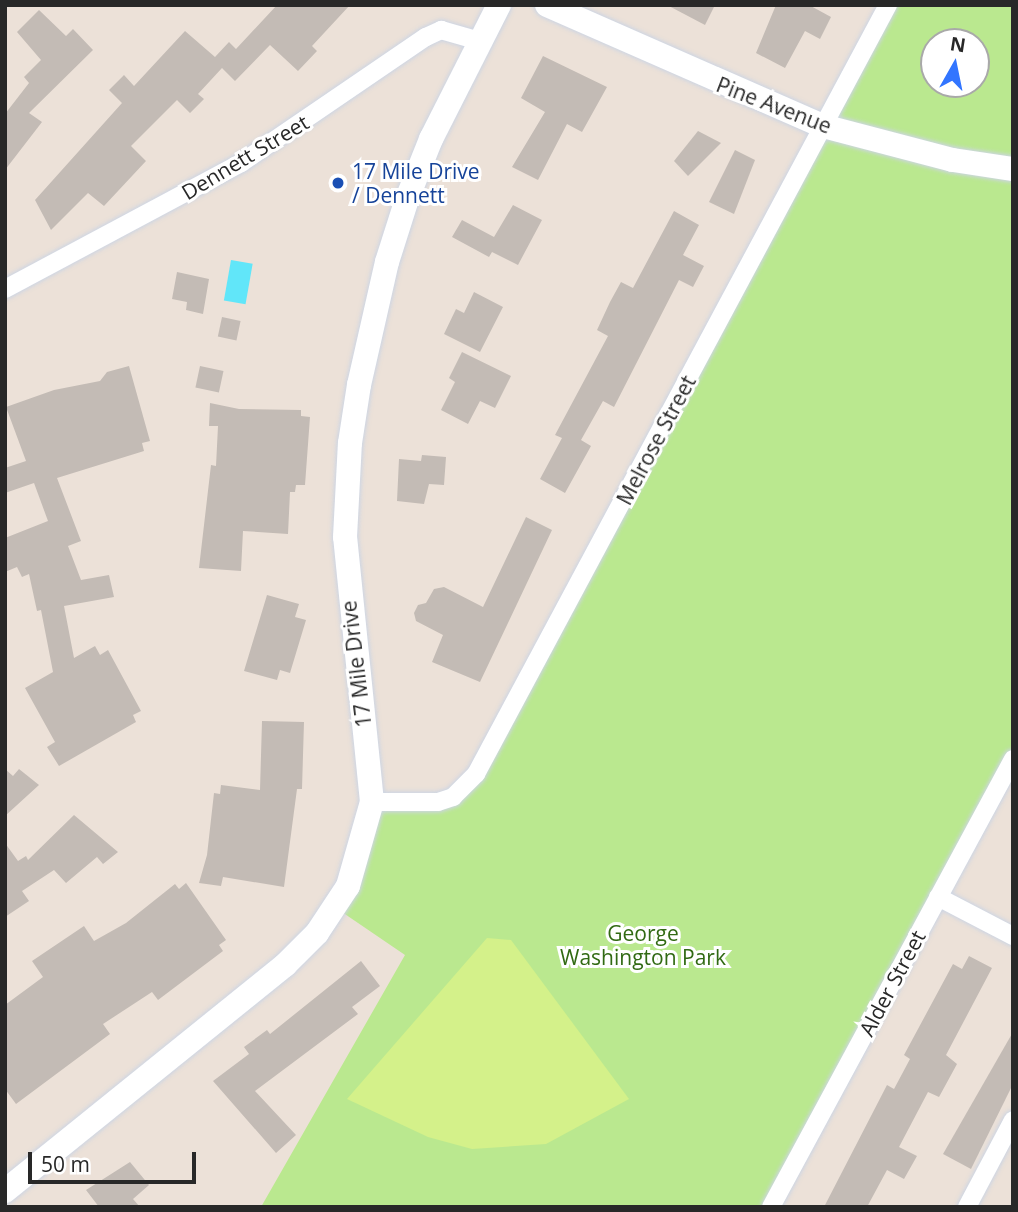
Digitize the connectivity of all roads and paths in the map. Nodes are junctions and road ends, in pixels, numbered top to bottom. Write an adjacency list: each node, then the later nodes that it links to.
1 (499, 5): 4 (main road, 17 Mile Drive)
2 (547, 5): 5 (main road, Pine Avenue)
3 (888, 5): 5 (street, Melrose Street)
4 (479, 41): 7 (street, Dennett Street); 9 (main road, 17 Mile Drive)
5 (823, 126): 6 (main road, Pine Avenue); 9 (street, Melrose Street)
6 (1013, 169)
7 (5, 289)
8 (1013, 759): 10 (street, Alder Street)
9 (372, 802): 13 (main road, 17 Mile Drive)
10 (939, 897): 11 (street); 14 (street, Alder Street)
11 (1013, 936)
12 (1013, 1121): 15 (street)
13 (5, 1191)
14 (771, 1207)
15 (967, 1207)

